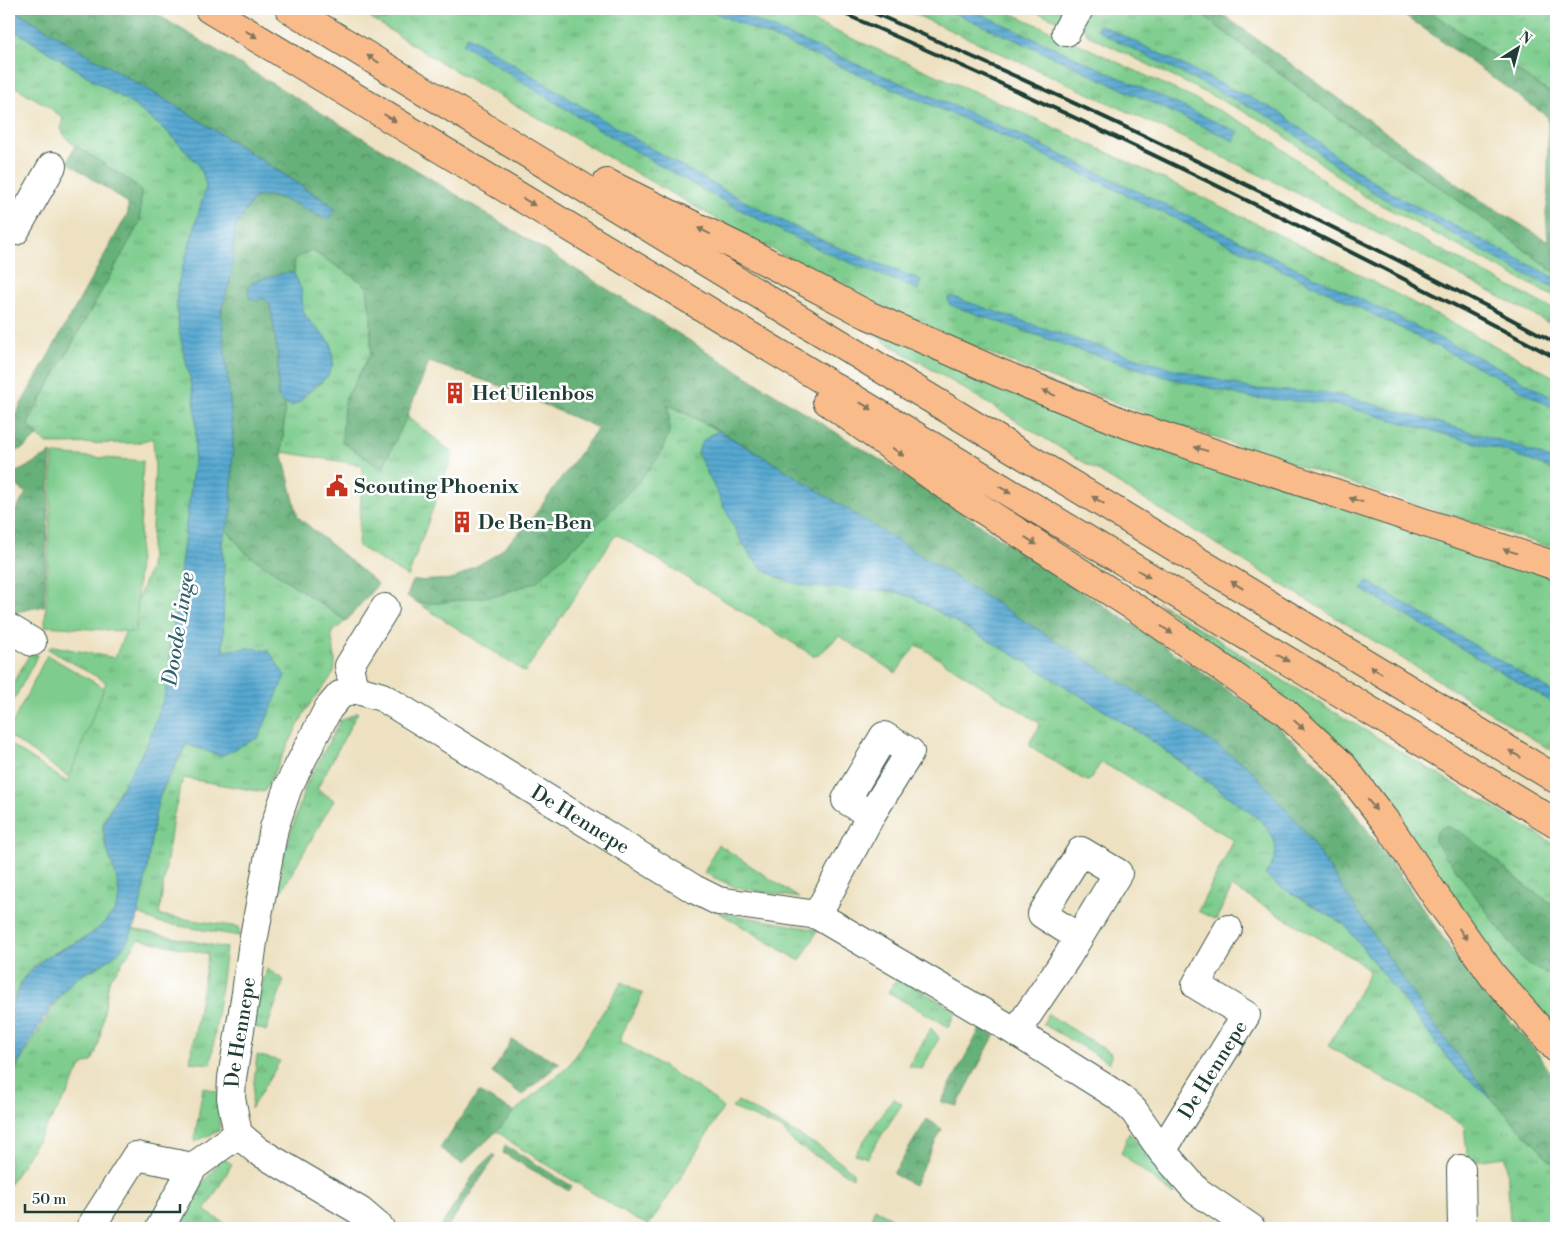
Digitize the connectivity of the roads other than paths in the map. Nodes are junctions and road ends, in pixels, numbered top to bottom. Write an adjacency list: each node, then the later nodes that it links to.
1 (209, 9): 6 (highway, one-way to 6)
2 (290, 9): 3 (highway, one-way to 2)
3 (445, 102): 7 (highway, one-way to 3); 12 (highway, one-way to 3)
4 (52, 166): 5 (street)
5 (11, 234)
6 (660, 281): 14 (highway, one-way to 14); 19 (highway, one-way to 19)
7 (1556, 566)
8 (385, 608): 11 (street)
9 (9, 628): 10 (street)
10 (32, 642)
11 (354, 689): 15 (street, De Hennepe); 20 (street, De Hennepe)
12 (1556, 779)
13 (871, 815): 15 (street)
14 (1556, 823)
15 (817, 915): 18 (street, De Hennepe)
16 (1228, 929): 21 (street, De Hennepe)
17 (1078, 937): 18 (street)
18 (1016, 1032): 21 (street, De Hennepe)
19 (1556, 1048)
20 (238, 1134): 22 (street); 26 (street)
21 (1162, 1151): 27 (street, De Hennepe)
22 (193, 1167): 24 (street); 25 (street)
23 (1461, 1169): 28 (street)
24 (90, 1228)
25 (160, 1228)
26 (380, 1228)
27 (1251, 1228)
28 (1462, 1228)

